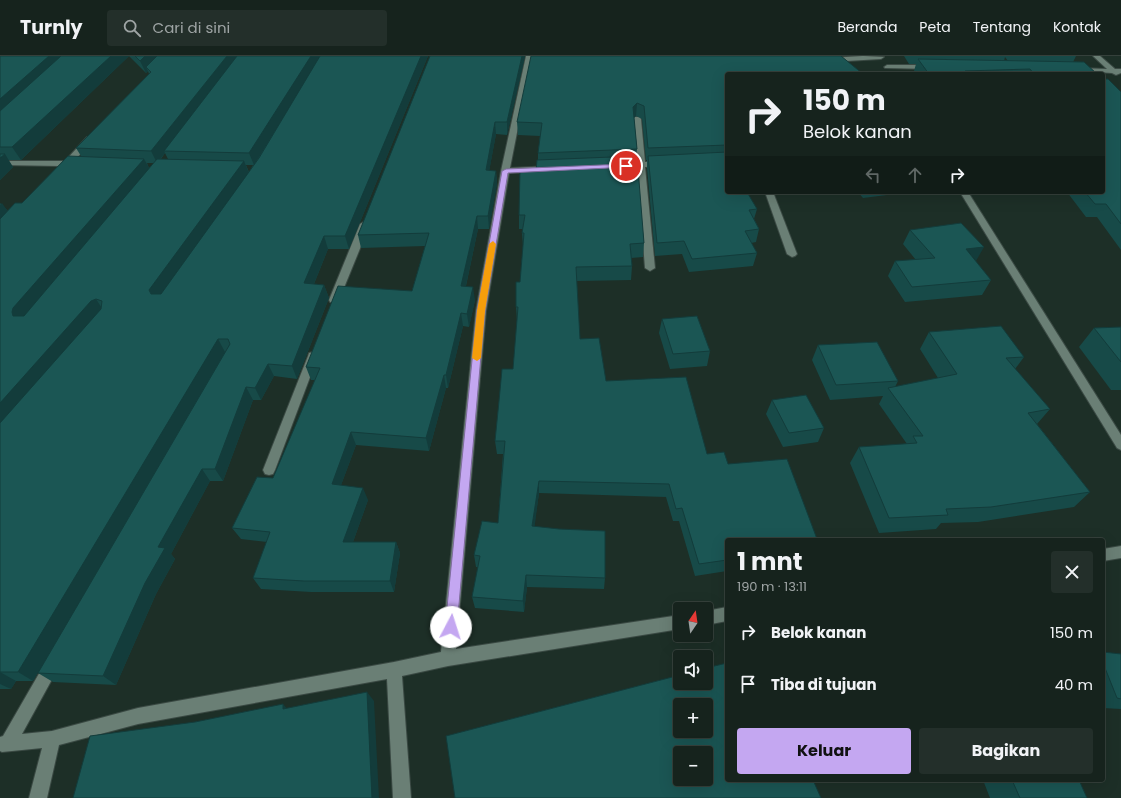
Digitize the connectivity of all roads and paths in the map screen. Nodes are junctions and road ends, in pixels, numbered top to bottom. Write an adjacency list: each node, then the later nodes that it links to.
1 (529, 56): 21 (street)
2 (881, 56): 4 (street); 5 (street)
3 (1096, 56): 8 (street)
4 (822, 58)
5 (887, 66): 6 (street); 10 (street)
6 (941, 68)
7 (1073, 70): 8 (street)
8 (1113, 71): 9 (street); 11 (street)
9 (1121, 71)
10 (891, 72)
11 (1121, 78)
12 (637, 119): 18 (street)
13 (93, 136): 15 (street)
14 (0, 163): 15 (street)
15 (67, 164): 16 (street); 22 (street)
16 (82, 164)
17 (672, 164): 18 (street)
18 (641, 165): 19 (street); 27 (street)
19 (611, 167)
20 (558, 169): 21 (street)
21 (506, 171): 38 (street)
22 (56, 175)
23 (770, 194): 26 (street)
24 (965, 194): 30 (street)
25 (367, 217): 28 (street)
26 (792, 254)
27 (650, 268)
28 (330, 312)
29 (316, 348): 31 (street)
30 (1121, 446)
31 (269, 470)
32 (1121, 552): 33 (street)
33 (1105, 555)
34 (725, 614): 35 (street)
35 (713, 617)
36 (673, 623): 38 (street)
37 (59, 654): 41 (street)
38 (448, 658): 39 (street)
39 (394, 670): 40 (street); 43 (street)
40 (52, 739): 41 (street); 42 (street)
41 (4, 744)
42 (38, 798)
43 (402, 798)

